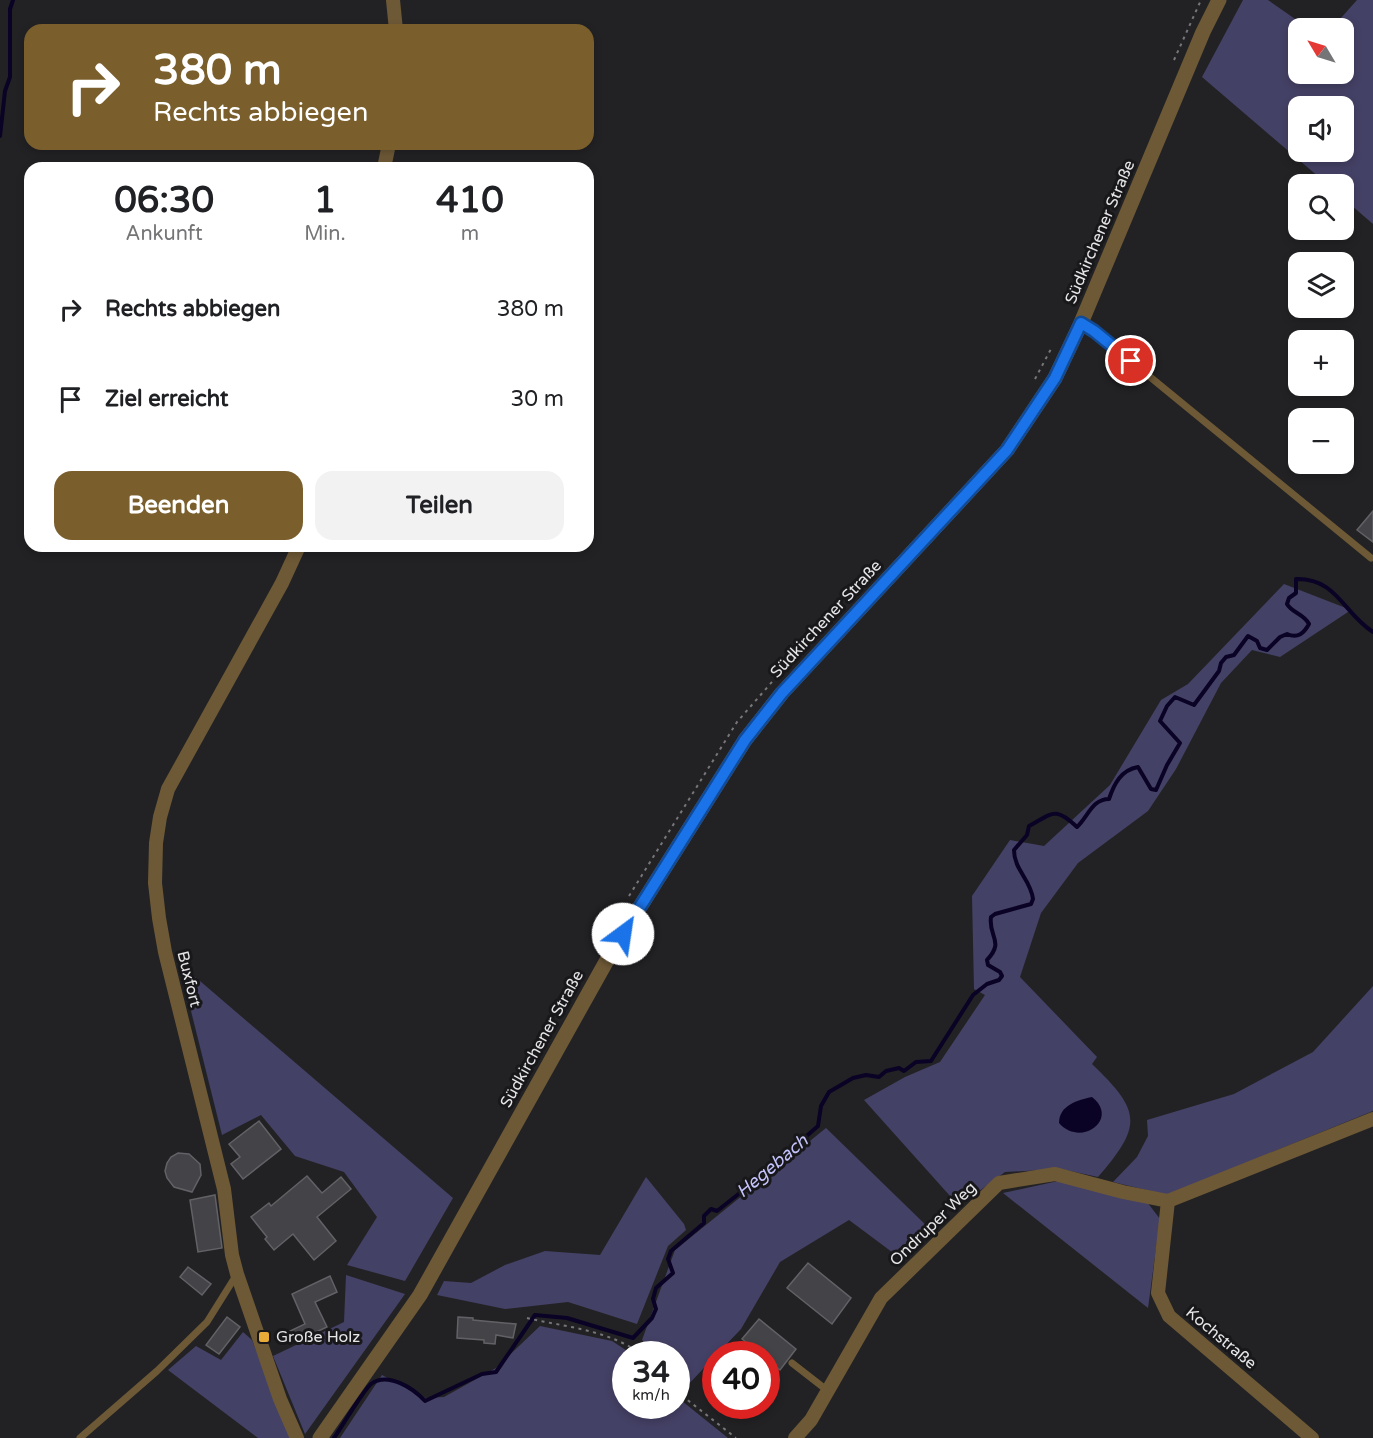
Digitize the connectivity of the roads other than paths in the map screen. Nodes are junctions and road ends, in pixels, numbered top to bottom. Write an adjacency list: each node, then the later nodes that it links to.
1 (393, 0): 3 (street)
2 (1219, 0): 4 (street, Südkirchener Straße)
3 (395, 24)
4 (1081, 323): 6 (lane); 14 (street, Südkirchener Straße)
5 (296, 552): 9 (street, Buxfort)
6 (1371, 558)
7 (1373, 1119): 8 (street)
8 (1168, 1202): 11 (street, Ondruper Weg); 16 (street, Kochstraße)
9 (237, 1275): 12 (lane); 13 (street, Buxfort)
10 (792, 1363): 11 (lane)
11 (828, 1391): 15 (street, Ondruper Weg)
12 (80, 1438)
13 (297, 1438)
14 (320, 1438)
15 (795, 1438)
16 (1312, 1438)

